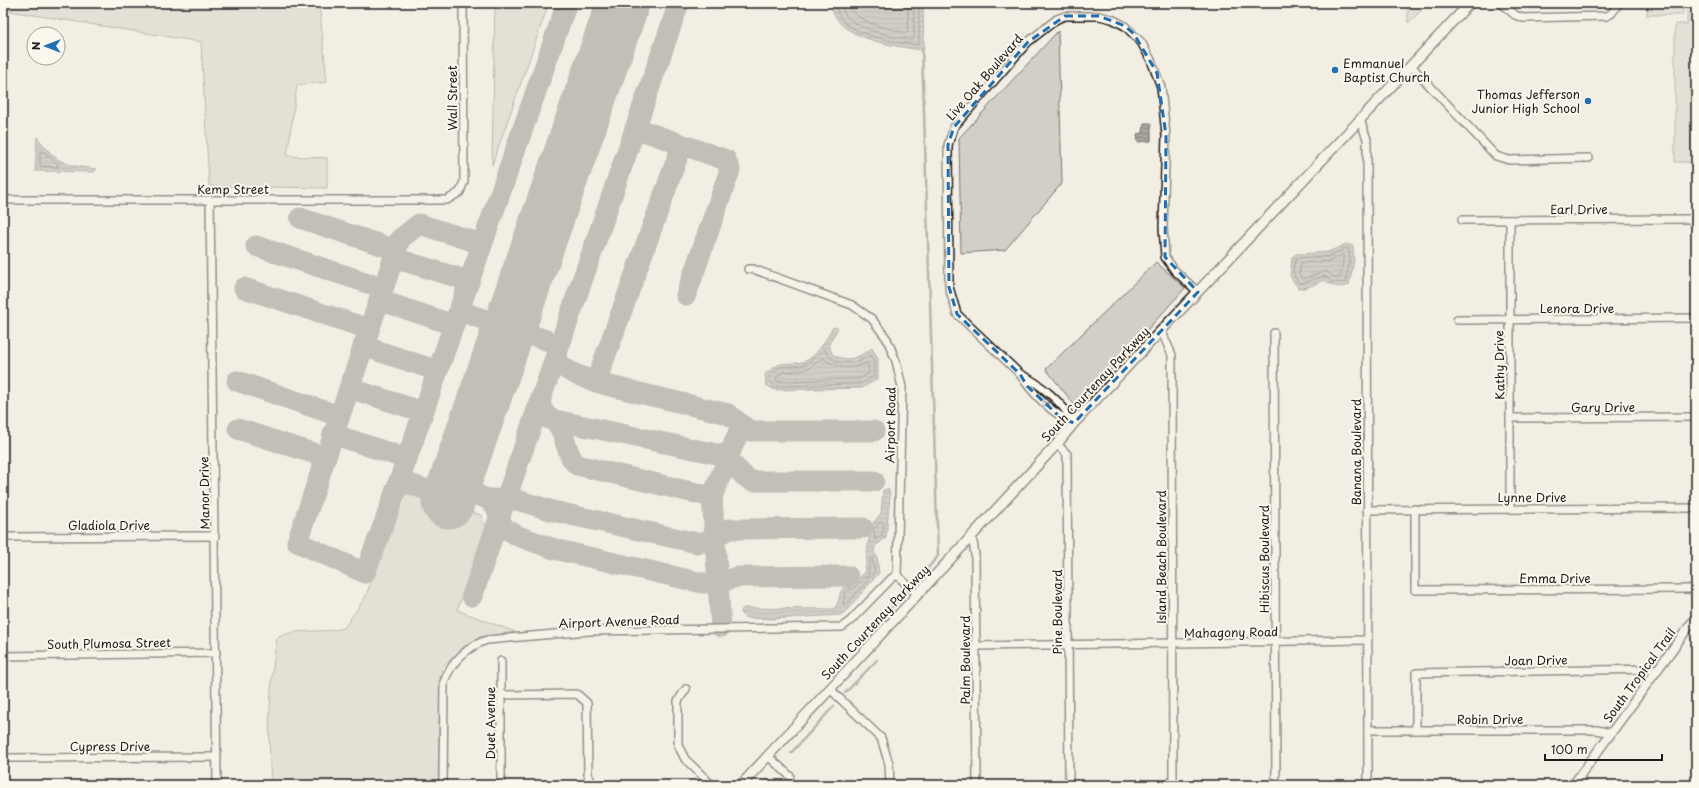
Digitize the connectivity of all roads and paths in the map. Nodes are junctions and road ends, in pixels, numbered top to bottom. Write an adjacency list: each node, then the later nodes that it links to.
1 (462, 3): 8 (street, Wall Street)
2 (1470, 3): 5 (main road, South Courtenay Parkway)
3 (1501, 3): 4 (street)
4 (1619, 3)
5 (1411, 66): 6 (main road, South Courtenay Parkway); 7 (street)
6 (1360, 120): 15 (main road, South Courtenay Parkway); 28 (street, Banana Boulevard)
7 (1589, 158)
8 (460, 192): 10 (street, Kemp Street)
9 (3, 200): 10 (street, Kemp Street)
10 (210, 200): 30 (street, Manor Drive)
11 (1696, 219): 13 (street, Earl Drive)
12 (1462, 220): 13 (street, Earl Drive)
13 (1510, 220): 17 (street, Kathy Drive)
14 (748, 269): 32 (street, Airport Road)
15 (1198, 292): 19 (main road, South Courtenay Parkway); 23 (street, Live Oak Boulevard)
16 (1696, 318): 17 (street, Lenora Drive)
17 (1509, 319): 18 (street, Lenora Drive); 22 (street, Kathy Drive)
18 (1457, 320)
19 (1161, 330): 23 (main road, South Courtenay Parkway); 38 (street, Island Beach Boulevard)
20 (1274, 333): 37 (street, Hibiscus Boulevard)
21 (1696, 417): 22 (street, Gary Drive)
22 (1511, 418): 25 (street, Kathy Drive)
23 (1074, 423): 24 (main road, South Courtenay Parkway)
24 (1057, 444): 29 (main road, South Courtenay Parkway); 39 (street, Pine Boulevard)
25 (1510, 508): 26 (street, Lynne Drive); 27 (street, Lynne Drive)
26 (1696, 508)
27 (1416, 509): 28 (street, Lynne Drive); 33 (street, Emma Drive)
28 (1367, 510): 36 (street, Banana Boulevard)
29 (972, 535): 34 (main road, South Courtenay Parkway); 40 (street, Palm Boulevard)
30 (215, 536): 31 (street, Gladiola Drive); 41 (street, Manor Drive)
31 (3, 537)
32 (897, 576): 34 (street); 57 (street, Airport Avenue Road)
33 (1696, 589)
34 (917, 594): 46 (main road, South Courtenay Parkway)
35 (1696, 617): 44 (street, South Tropical Trail)
36 (1367, 640): 37 (street, Mahagony Road); 48 (street, Banana Boulevard)
37 (1275, 642): 38 (street, Mahagony Road); 66 (street, Hibiscus Boulevard)
38 (1172, 644): 39 (street, Mahagony Road); 65 (street, Island Beach Boulevard)
39 (1068, 645): 40 (street, Mahagony Road); 64 (street, Pine Boulevard)
40 (976, 646): 63 (street, Palm Boulevard)
41 (216, 653): 42 (street, South Plumosa Street); 51 (street, Manor Drive)
42 (3, 656)
43 (501, 661): 47 (street, Duet Avenue)
44 (1656, 669): 49 (street, Joan Drive); 50 (street, South Tropical Trail)
45 (686, 689): 60 (street)
46 (830, 689): 52 (main road, South Courtenay Parkway); 62 (street)
47 (501, 695): 58 (street, Duet Avenue); 59 (street)
48 (1368, 730): 49 (street, Robin Drive); 67 (street, Banana Boulevard)
49 (1416, 730): 50 (street, Robin Drive)
50 (1611, 734): 55 (street, South Tropical Trail)
51 (217, 756): 53 (street, Cypress Drive); 56 (street, Manor Drive)
52 (768, 756): 54 (street); 61 (main road, South Courtenay Parkway)
53 (3, 758)
54 (790, 776)
55 (1579, 777): 68 (street, South Tropical Trail); 69 (street)
56 (217, 785)
57 (443, 785)
58 (501, 785)
59 (593, 785)
60 (712, 785)
61 (741, 785)
62 (890, 785)
63 (977, 785)
64 (1069, 785)
65 (1173, 785)
66 (1276, 785)
67 (1368, 785)
68 (1573, 785)
69 (1583, 785)

